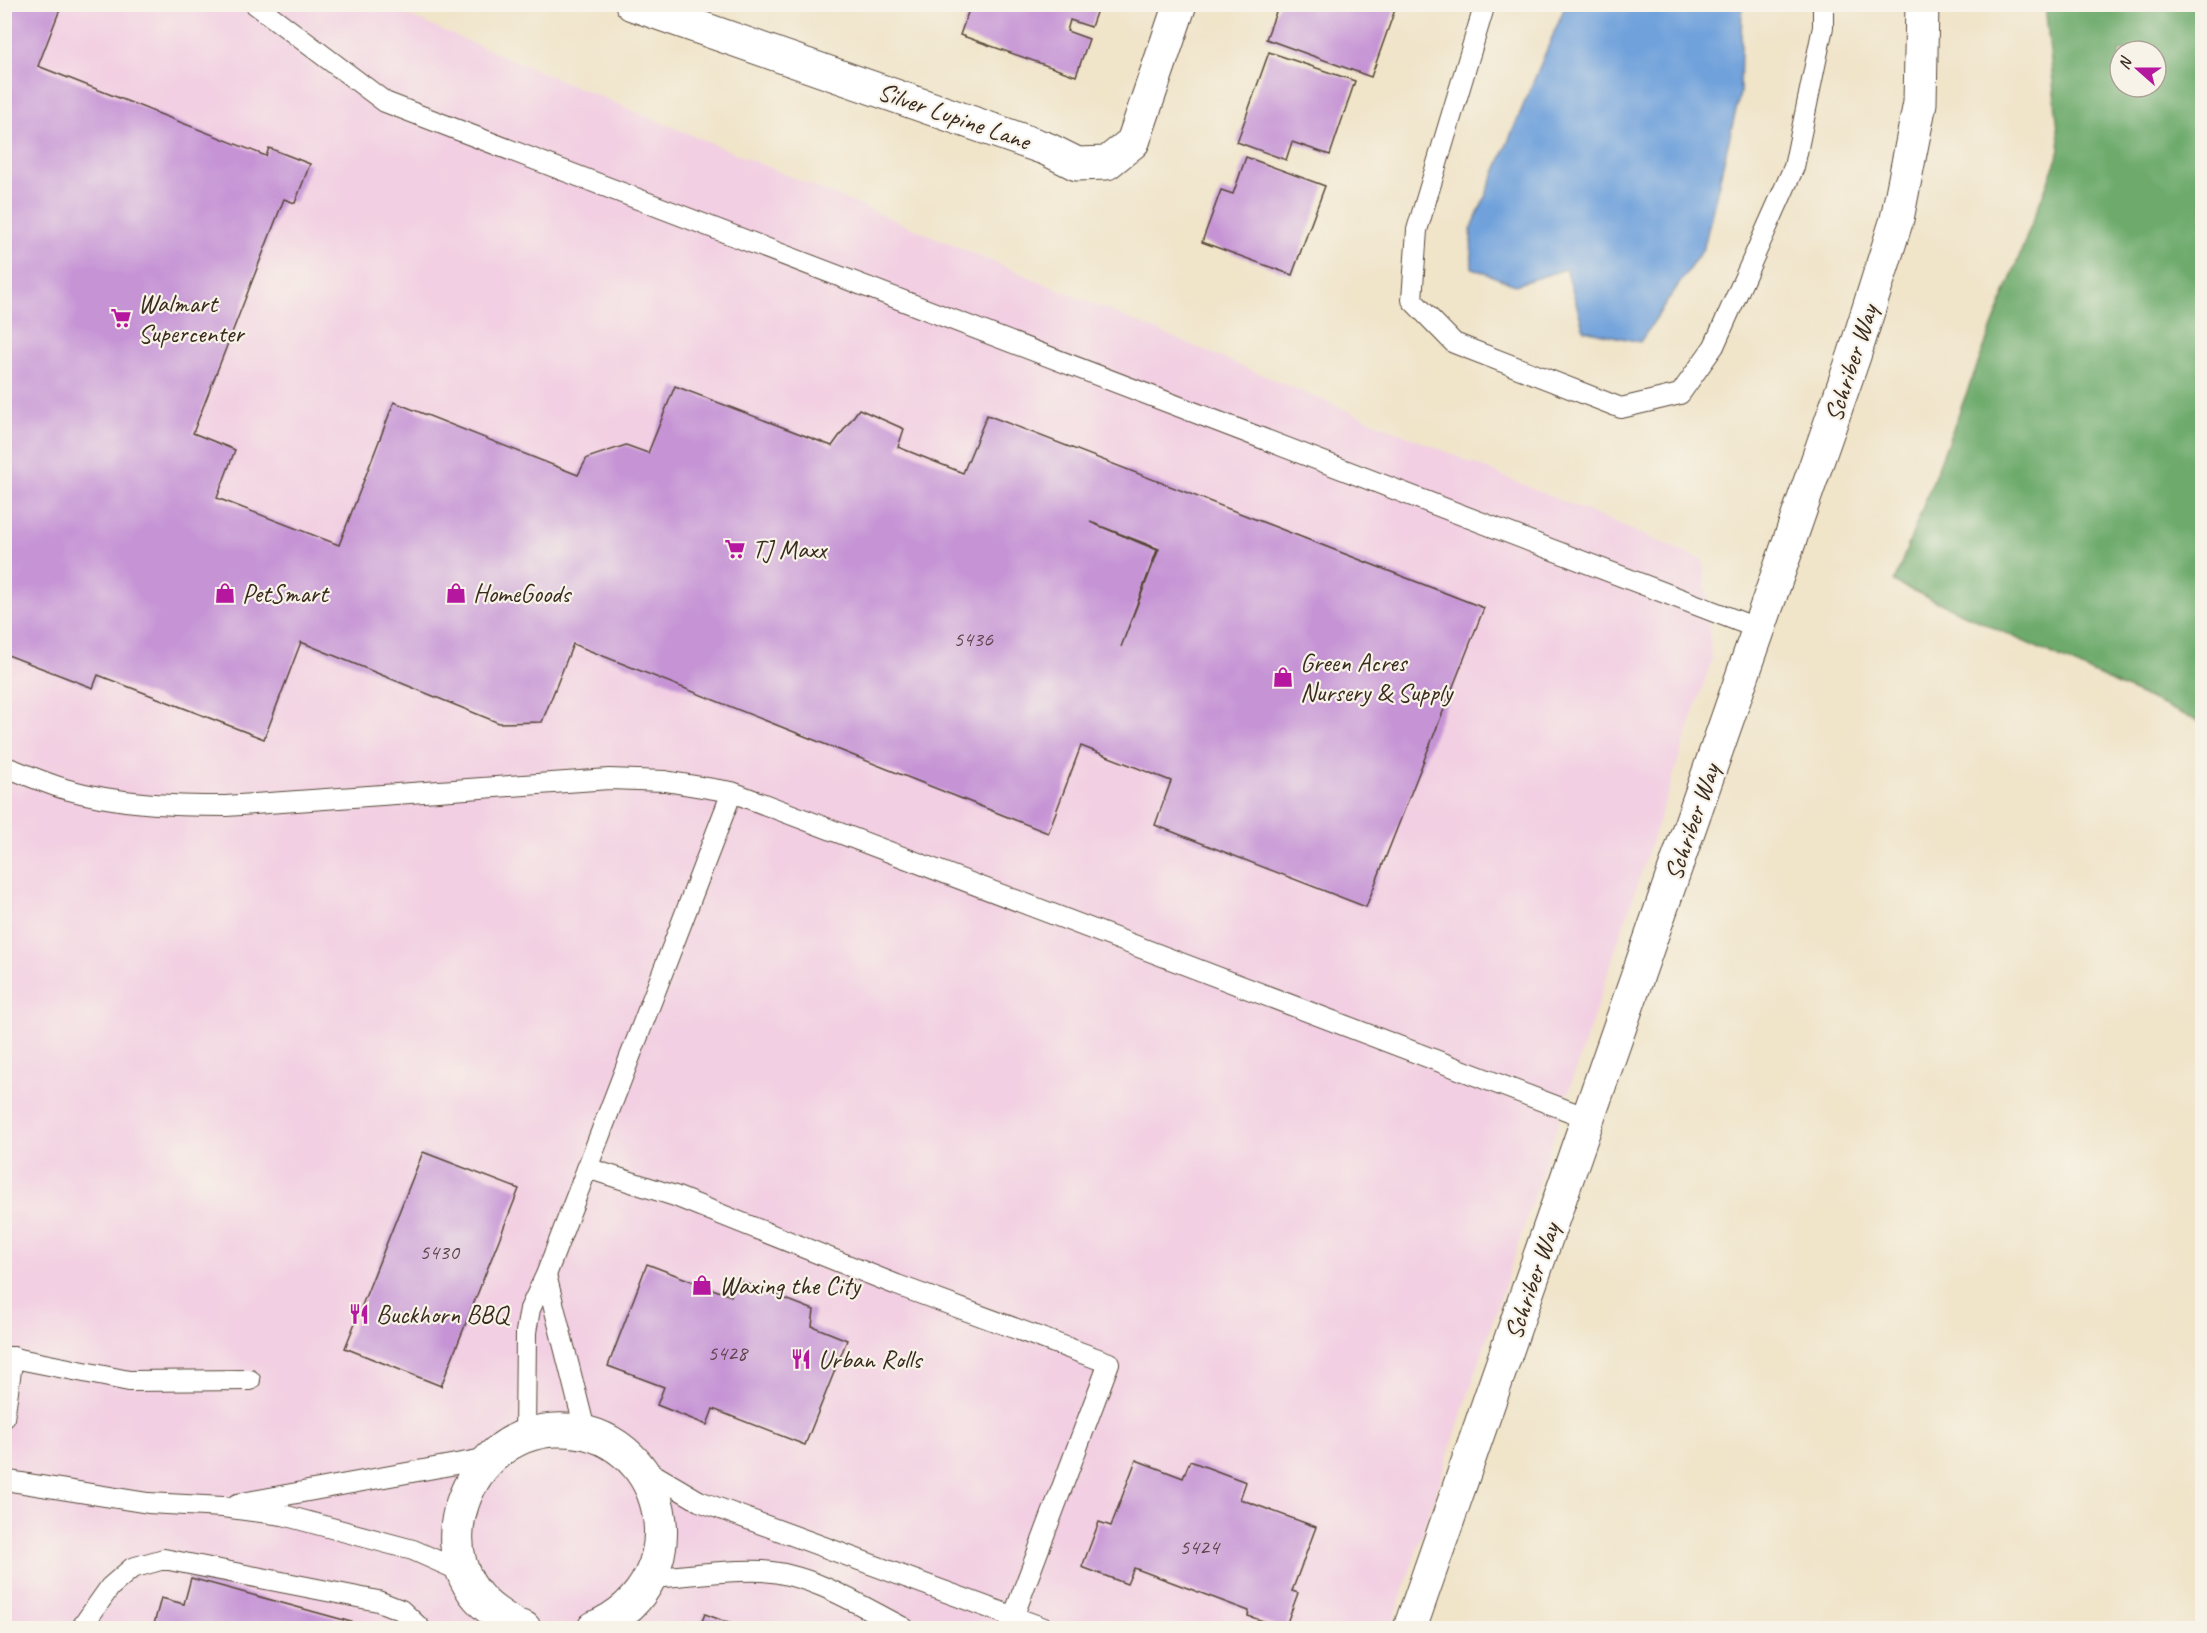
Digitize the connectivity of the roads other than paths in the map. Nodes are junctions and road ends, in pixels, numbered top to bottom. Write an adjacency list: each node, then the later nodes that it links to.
1 (255, 4): 8 (lane)
2 (632, 4): 7 (street, Silver Lupine Lane)
3 (1180, 4): 7 (street, Silver Lupine Lane)
4 (1485, 4): 5 (lane)
5 (1823, 4)
6 (1922, 4): 8 (street, Schriber Way)
7 (675, 12)
8 (1759, 629): 11 (street, Schriber Way)
9 (4, 766): 10 (lane)
10 (732, 792): 11 (lane); 12 (lane)
11 (1590, 1119): 33 (street, Schriber Way)
12 (587, 1168): 13 (lane); 26 (lane)
13 (546, 1275): 17 (lane); 18 (lane)
14 (9, 1357): 15 (lane); 16 (lane)
15 (250, 1380)
16 (4, 1418)
17 (586, 1434): 18 (street); 20 (street)
18 (525, 1436): 19 (street)
19 (489, 1458): 22 (lane); 23 (street)
20 (634, 1462): 24 (street); 26 (lane)
21 (4, 1480): 22 (lane)
22 (223, 1507): 23 (lane)
23 (465, 1573): 25 (street)
24 (652, 1578): 27 (street); 31 (lane)
25 (488, 1618): 30 (street)
26 (1011, 1623): 32 (lane)
27 (607, 1626)
28 (81, 1629): 29 (lane)
29 (420, 1629)
30 (524, 1629)
31 (904, 1629)
32 (1044, 1629)
33 (1410, 1629)

